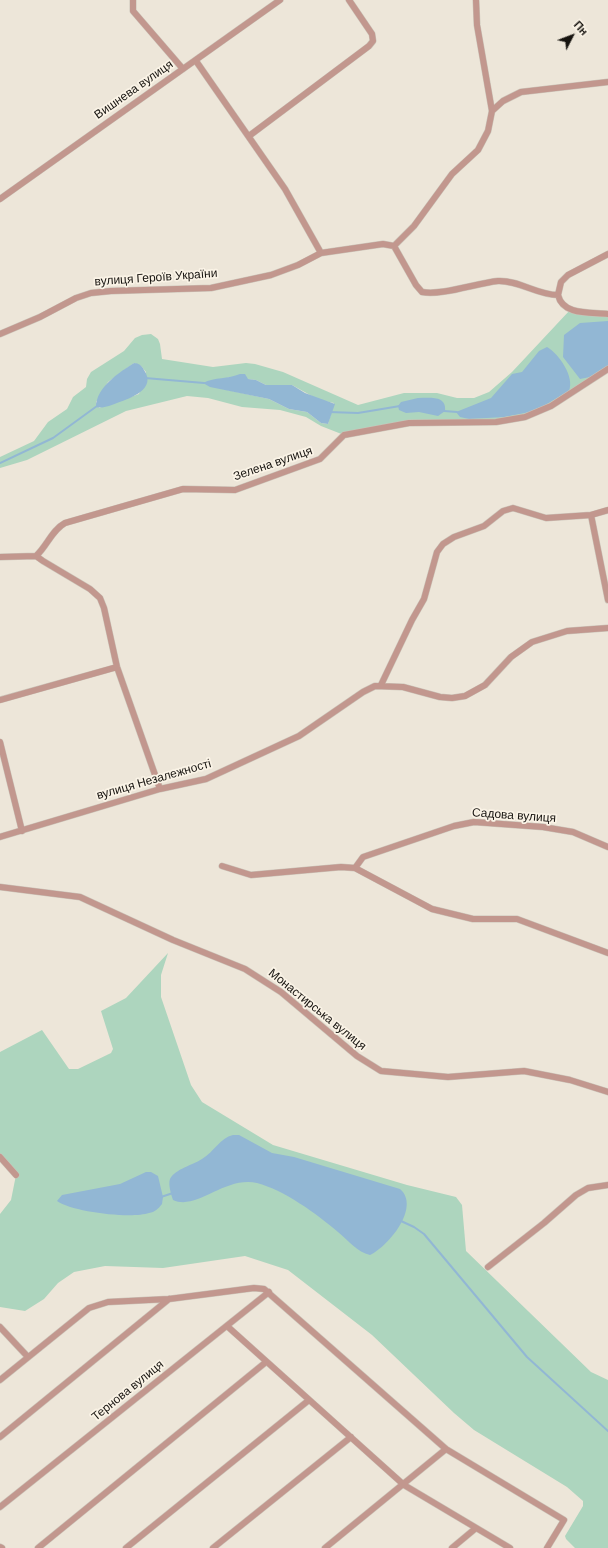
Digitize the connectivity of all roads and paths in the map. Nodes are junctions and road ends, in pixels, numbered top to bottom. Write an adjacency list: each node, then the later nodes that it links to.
1 (133, 0): 6 (street)
2 (280, 0): 5 (street, Вишнева вулиця)
3 (349, 0): 9 (street)
4 (476, 0): 8 (street)
5 (196, 60): 6 (street, Вишнева вулиця); 9 (street)
6 (183, 69): 10 (street, Вишнева вулиця)
7 (608, 82): 8 (street)
8 (492, 111): 11 (street)
9 (249, 136): 12 (street)
10 (0, 199)
11 (394, 246): 12 (street, вулиця Героїв України); 14 (street)
12 (321, 253): 16 (street, вулиця Героїв України)
13 (608, 254): 14 (street)
14 (558, 296): 15 (street)
15 (608, 314)
16 (0, 334)
17 (608, 369): 20 (street, Зелена вулиця)
18 (608, 510): 19 (street)
19 (591, 515): 22 (street); 25 (street)
20 (36, 556): 21 (street); 24 (street)
21 (0, 557)
22 (608, 600)
23 (608, 628): 25 (street)
24 (117, 667): 26 (street); 28 (street)
25 (381, 685): 28 (street)
26 (0, 700)
27 (0, 742): 29 (street)
28 (160, 789): 29 (street)
29 (22, 831): 30 (street)
30 (0, 837)
31 (608, 846): 33 (street, Садова вулиця)
32 (222, 866): 33 (street)
33 (355, 868): 35 (street)
34 (0, 887): 36 (street, Монастирська вулиця)
35 (608, 953)
36 (608, 1092)
37 (0, 1157): 38 (street)
38 (16, 1175)
39 (608, 1185): 40 (street)
40 (488, 1267)
41 (269, 1292): 42 (street); 44 (street, Тернова вулиця); 51 (street)
42 (169, 1299): 45 (street); 49 (street)
43 (0, 1326): 45 (street)
44 (226, 1326): 46 (street); 53 (street, Тернова вулиця)
45 (28, 1357): 47 (street)
46 (266, 1362): 48 (street); 55 (street)
47 (0, 1380)
48 (309, 1400): 50 (street); 56 (street)
49 (0, 1437)
50 (351, 1437): 52 (street); 57 (street)
51 (446, 1449): 52 (street); 61 (street)
52 (404, 1485): 54 (street); 58 (street)
53 (0, 1507)
54 (476, 1528): 59 (street); 60 (street)
55 (38, 1548)
56 (126, 1548)
57 (213, 1548)
58 (326, 1548)
59 (452, 1548)
60 (510, 1548)
61 (547, 1548)

